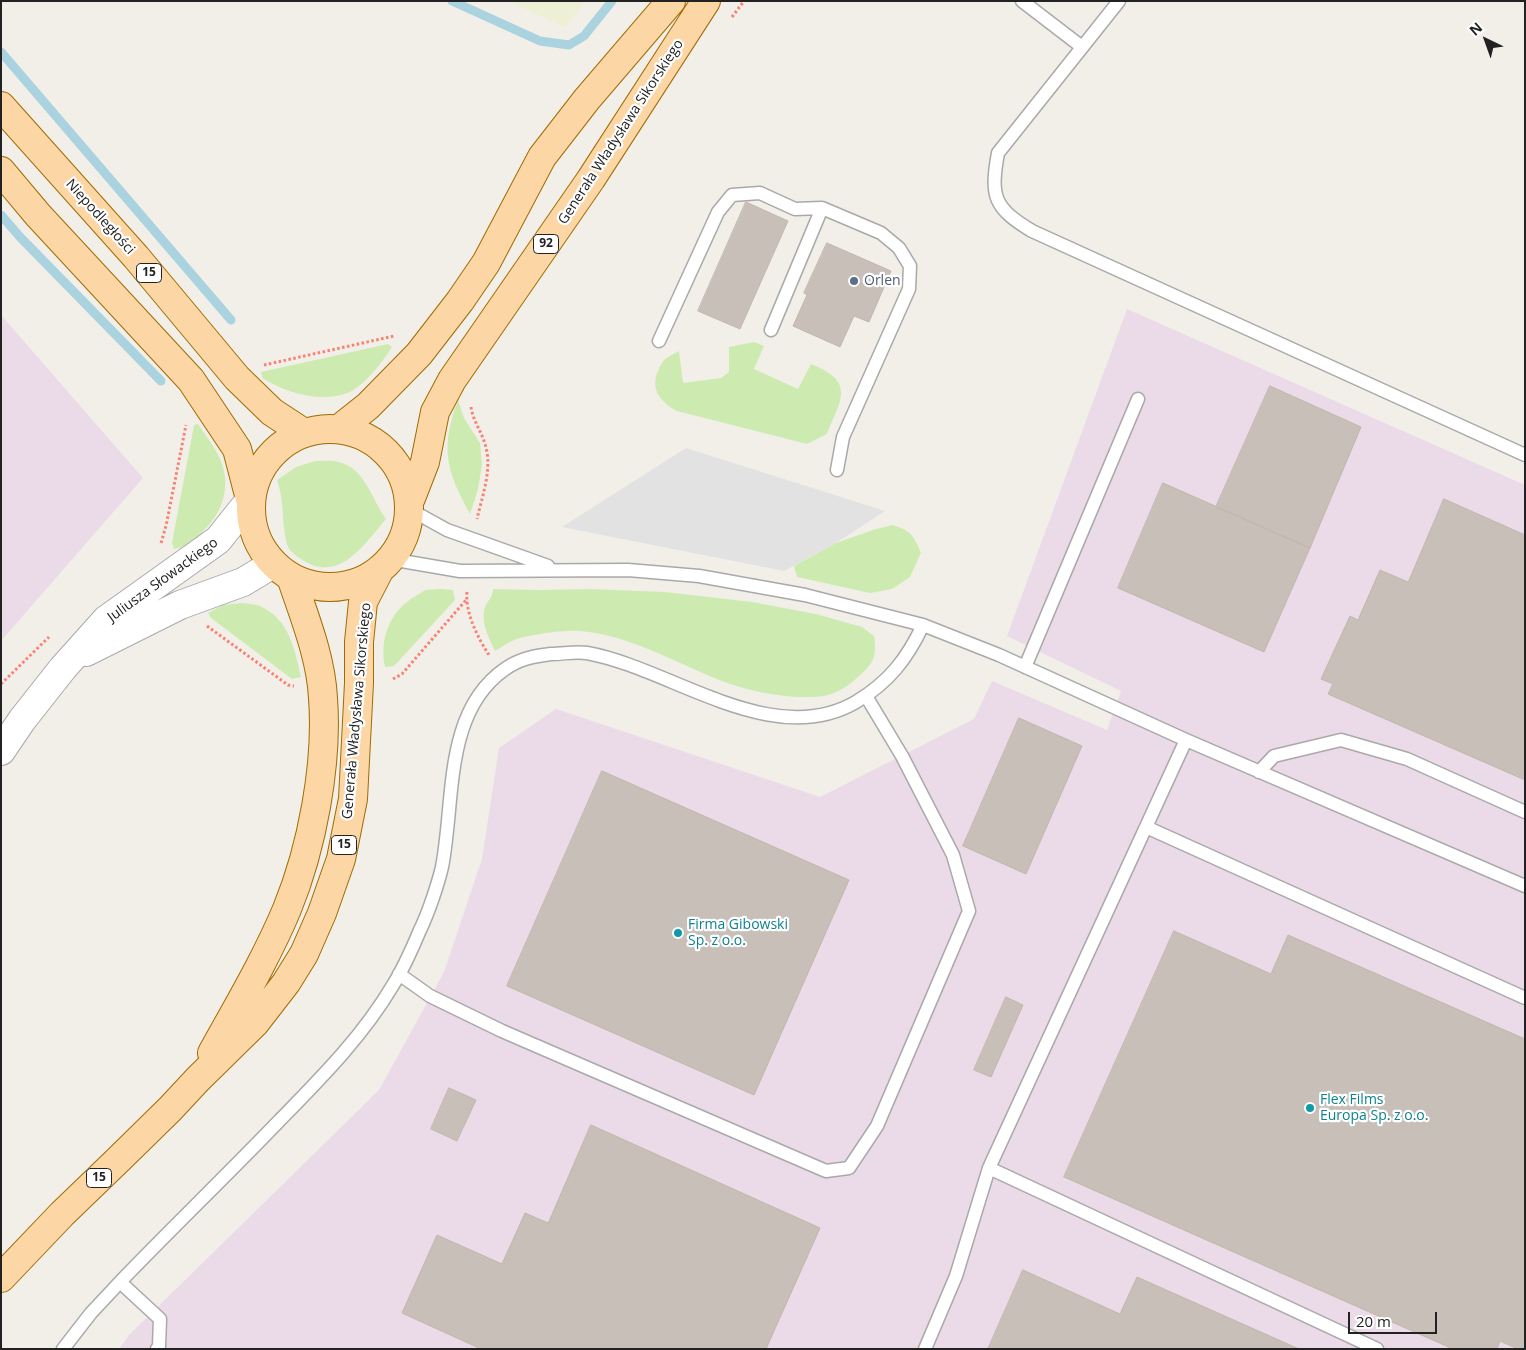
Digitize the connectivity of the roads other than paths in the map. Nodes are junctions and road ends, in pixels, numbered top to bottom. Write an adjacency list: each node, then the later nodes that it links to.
1 (671, 1): 12 (main road)
2 (706, 1): 17 (main road, Generała Władysława Sikorskiego / 92)
3 (1022, 1): 5 (lane)
4 (1119, 1): 5 (lane)
5 (1082, 47): 14 (lane)
6 (1, 106): 13 (main road, Niepodległości / 15)
7 (1, 171): 16 (main road, 15)
8 (822, 208): 9 (lane); 10 (lane); 15 (lane)
9 (771, 330)
10 (659, 341)
11 (1138, 400): 23 (lane)
12 (339, 428): 13 (main road, 15); 17 (main road, 15)
13 (304, 433): 16 (main road, 15)
14 (1525, 455)
15 (836, 470)
16 (250, 500): 20 (main road, 15); 22 (street, Juliusza Słowackiego)
17 (410, 503): 18 (main road, 15); 19 (lane)
18 (385, 564): 19 (lane); 20 (main road); 33 (main road, Generała Władysława Sikorskiego / 15)
19 (558, 569): 21 (lane)
20 (282, 571): 22 (street, Juliusza Słowackiego); 33 (main road, Generała Władysława Sikorskiego / 15)
21 (923, 625): 23 (lane); 24 (lane)
22 (74, 658): 26 (street, Juliusza Słowackiego)
23 (1025, 667): 25 (lane)
24 (866, 696): 31 (lane); 31 (lane)
25 (1186, 740): 27 (lane); 29 (lane)
26 (1, 752)
27 (1259, 772): 28 (lane); 30 (lane)
28 (1525, 812)
29 (1146, 827): 32 (lane); 34 (lane)
30 (1525, 886)
31 (399, 974): 36 (lane)
32 (1525, 998)
33 (198, 1079): 35 (main road, Generała Władysława Sikorskiego / 15)
34 (989, 1168): 39 (lane); 40 (lane)
35 (1, 1278)
36 (120, 1282): 37 (lane); 38 (lane)
37 (63, 1349)
38 (157, 1349)
39 (925, 1349)
40 (1377, 1349)

